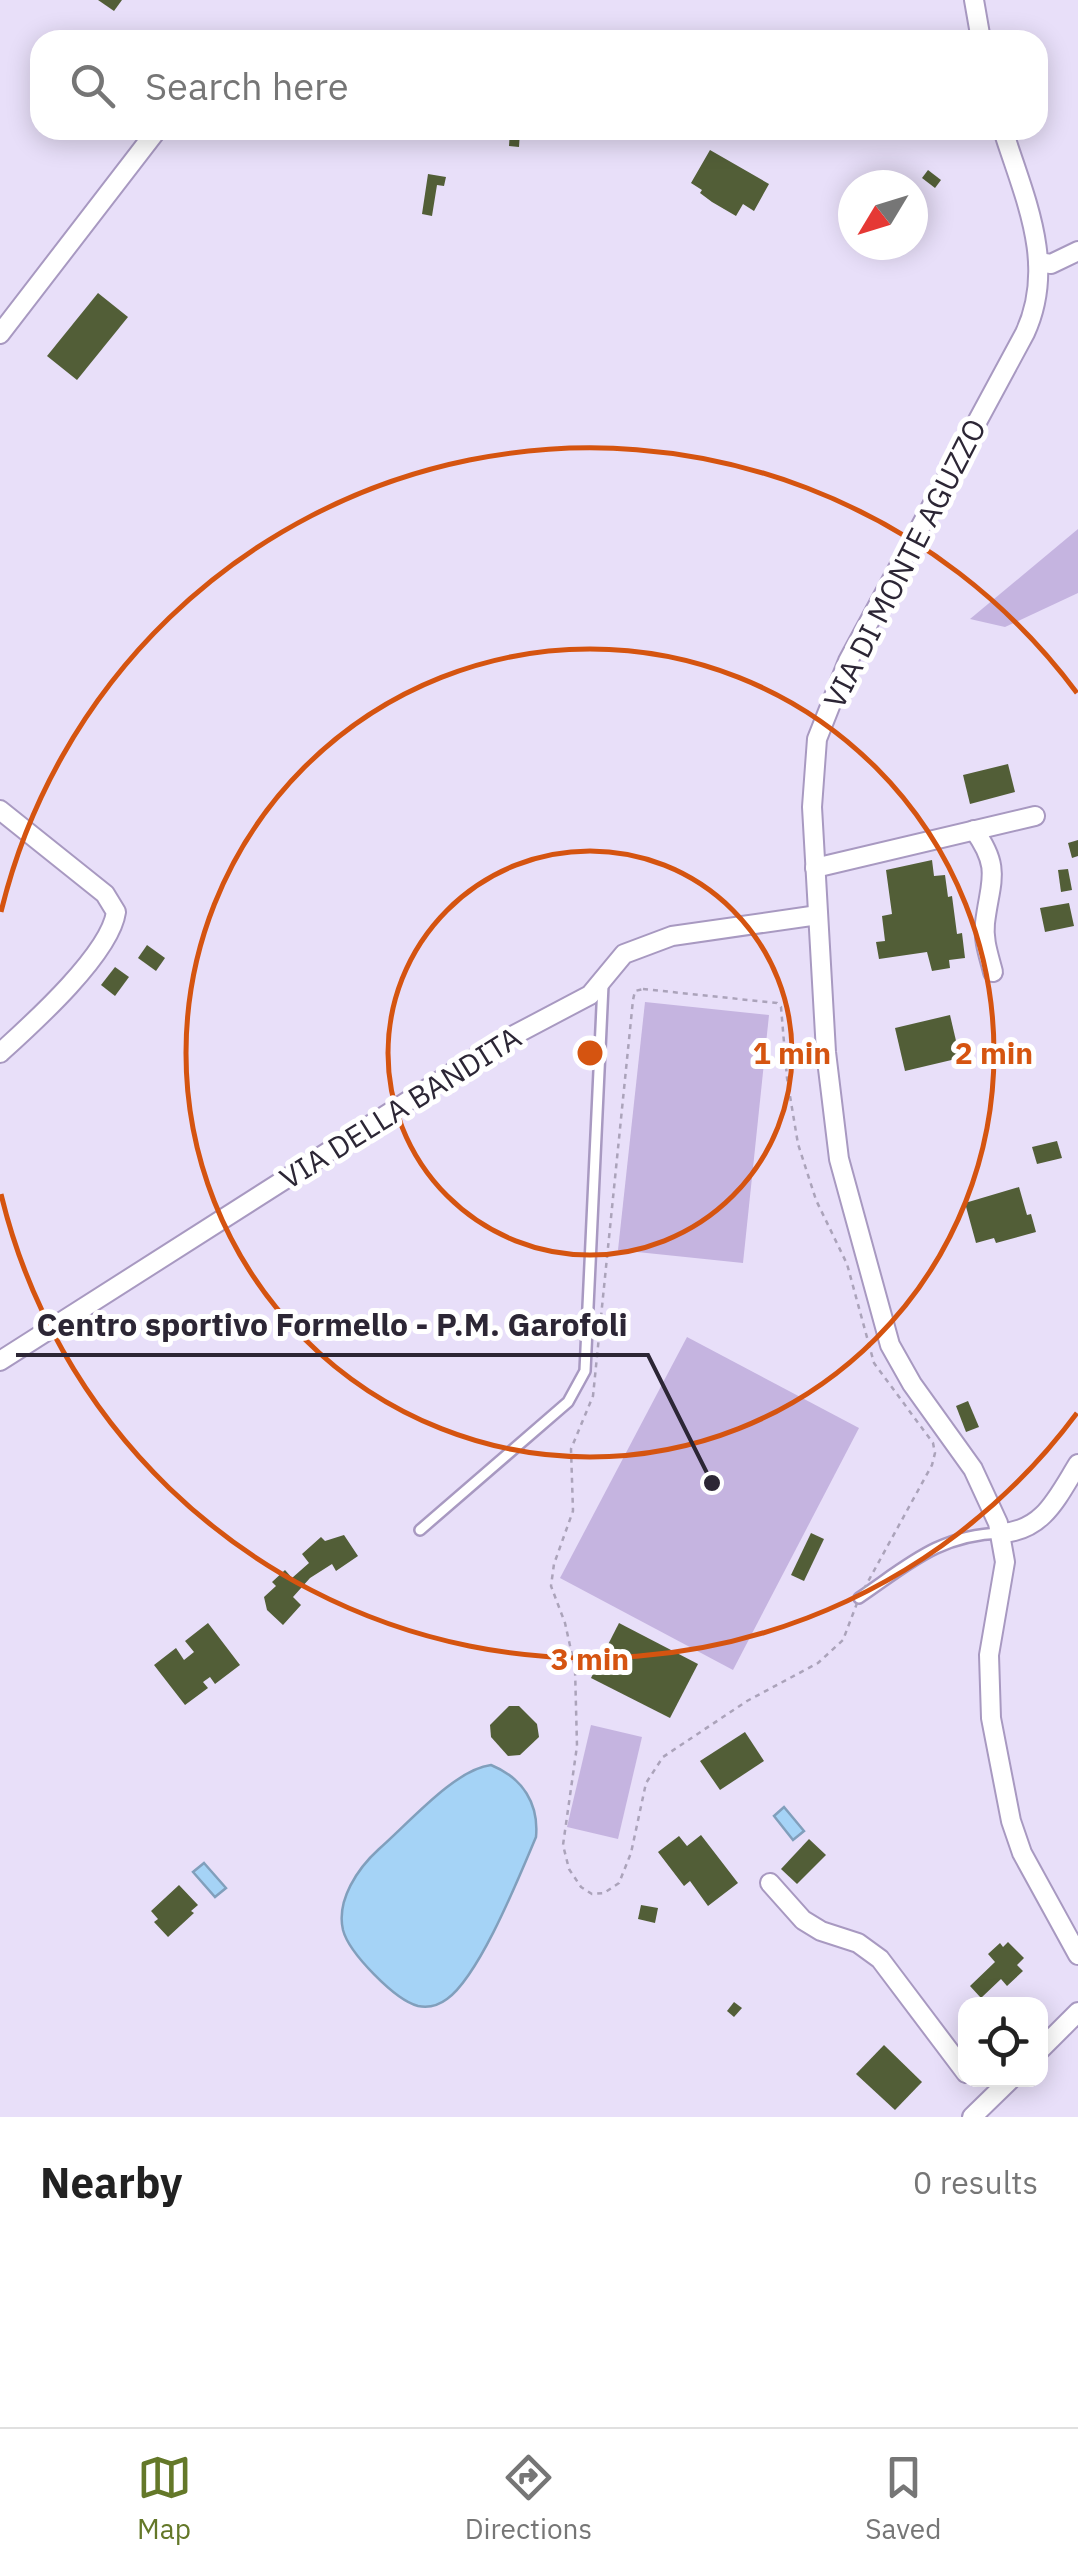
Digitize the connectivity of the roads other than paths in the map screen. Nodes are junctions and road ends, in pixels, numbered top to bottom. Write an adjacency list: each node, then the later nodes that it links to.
1 (974, 0): 2 (street)
2 (979, 30)
3 (149, 140): 7 (street)
4 (1007, 140): 6 (street, VIA DI MONTE AGUZZO)
5 (1078, 251): 6 (street)
6 (1038, 262): 11 (street, VIA DI MONTE AGUZZO)
7 (0, 334)
8 (0, 810): 15 (street)
9 (1036, 816): 10 (street)
10 (974, 830): 11 (street); 13 (street)
11 (815, 868): 12 (street, VIA DI MONTE AGUZZO)
12 (818, 915): 14 (street, VIA DELLA BANDITA); 19 (street, VIA DI MONTE AGUZZO)
13 (993, 972)
14 (603, 982): 16 (street, VIA DELLA BANDITA); 18 (lane)
15 (0, 1053)
16 (0, 1361)
17 (1078, 1464): 19 (street)
18 (420, 1530)
19 (1000, 1533): 20 (lane); 22 (street, VIA DI MONTE AGUZZO)
20 (858, 1598)
21 (770, 1883): 25 (street)
22 (1078, 1954)
23 (1078, 2012): 24 (street)
24 (1048, 2042)
25 (958, 2062)
26 (975, 2087): 28 (street)
27 (1003, 2087): 28 (street)
28 (987, 2102): 29 (street)
29 (972, 2117)

